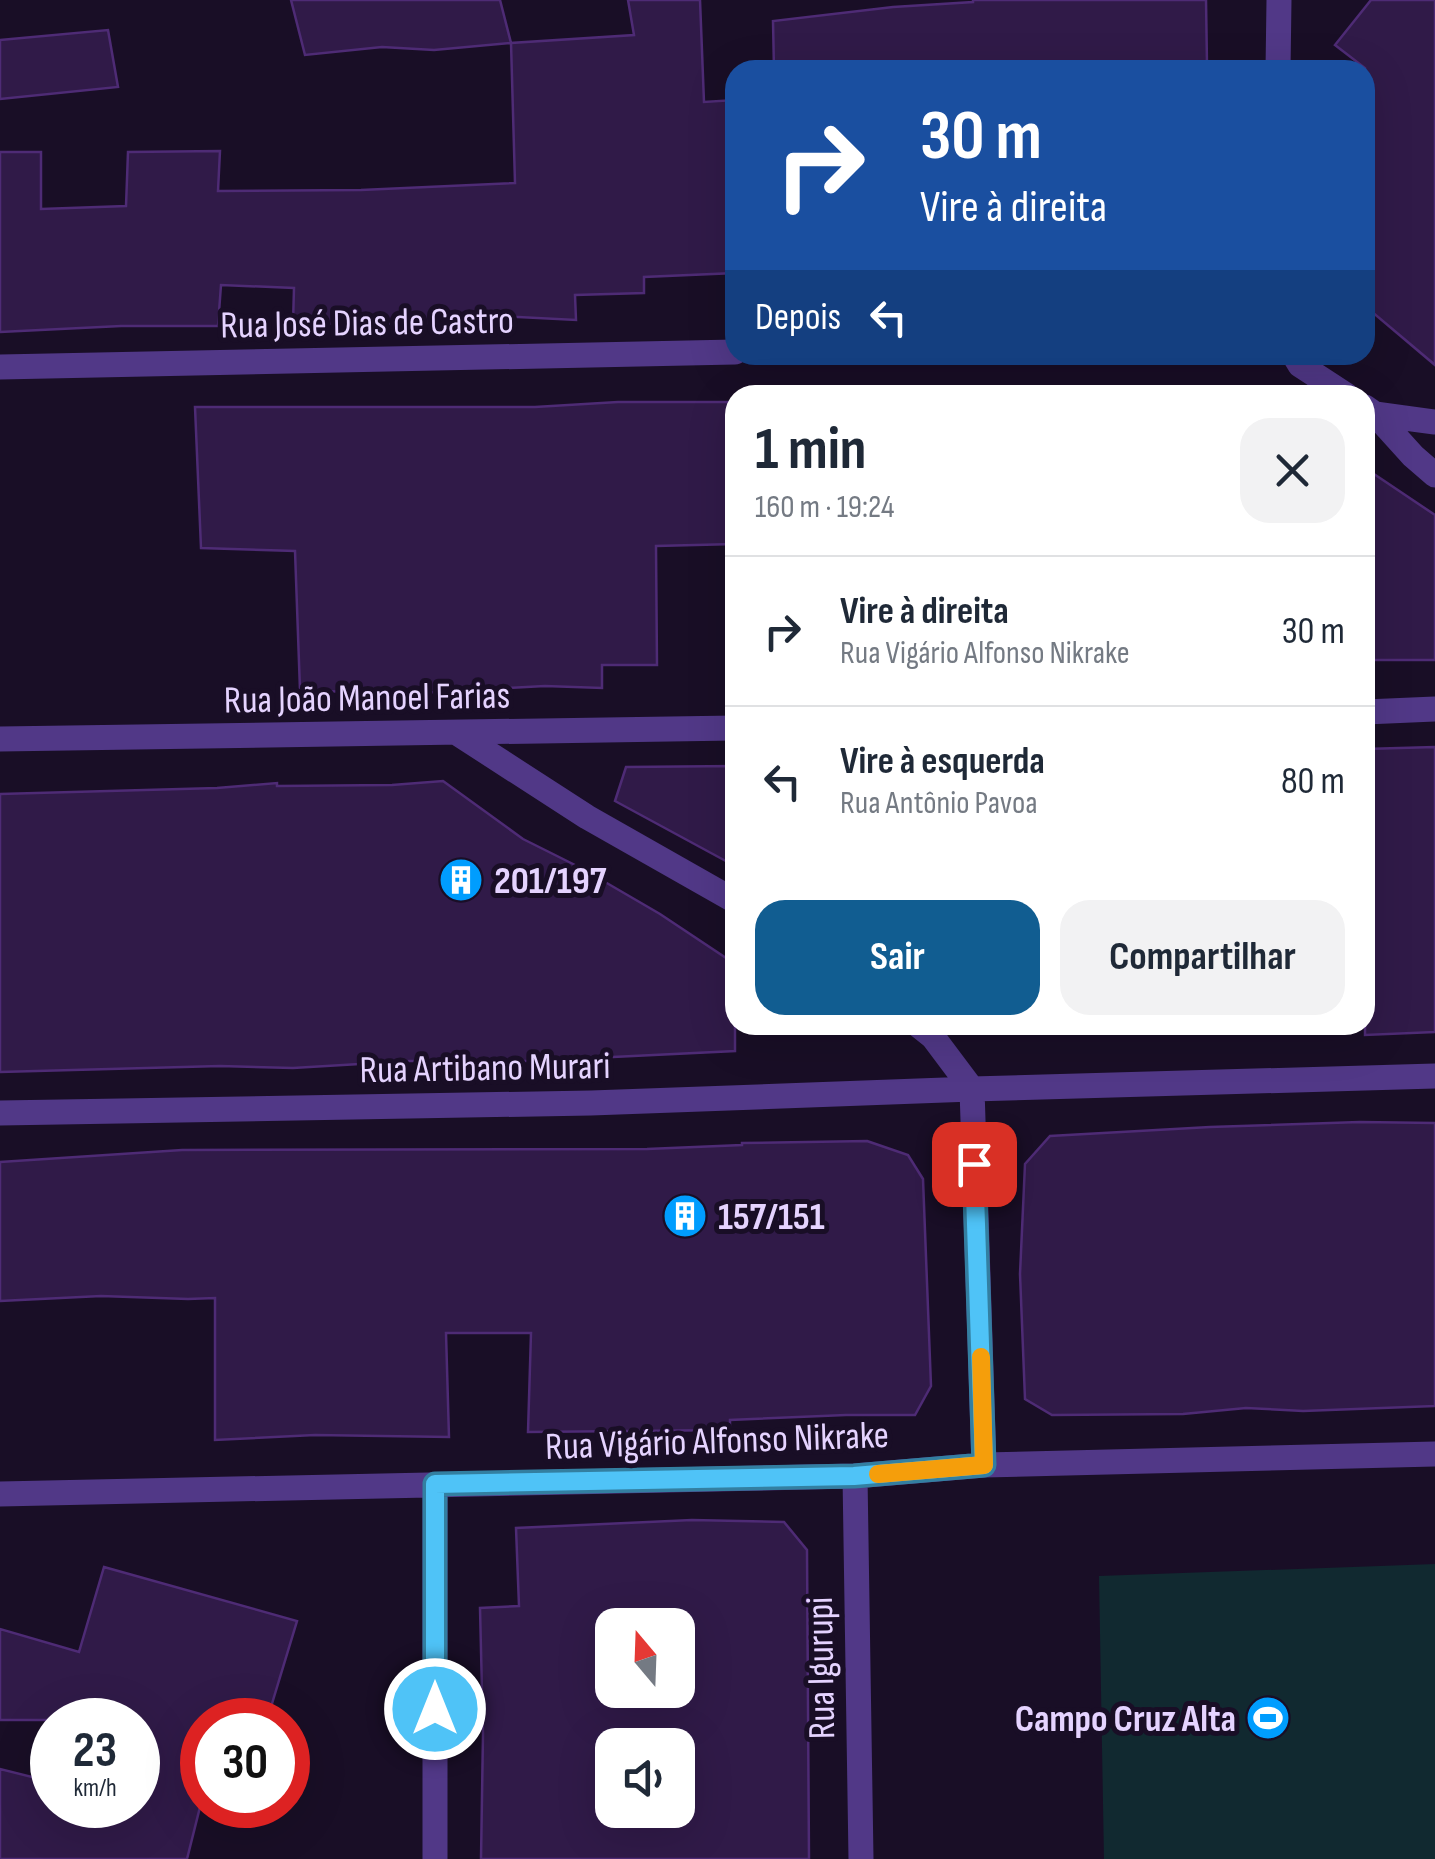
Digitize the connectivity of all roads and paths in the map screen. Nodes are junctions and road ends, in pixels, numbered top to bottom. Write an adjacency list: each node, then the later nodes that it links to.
1 (1279, 0): 2 (street)
2 (1278, 60)
3 (725, 352): 5 (street, Rua José Dias de Castro)
4 (1300, 365): 6 (street)
5 (0, 367)
6 (1331, 385)
7 (1375, 412): 9 (street)
8 (1375, 416): 10 (street)
9 (1435, 422)
10 (1435, 475)
11 (1435, 709): 12 (street)
12 (1375, 712)
13 (725, 728): 14 (street, Rua João Manoel Farias)
14 (456, 733): 15 (street, Rua João Manoel Farias); 16 (street)
15 (0, 739)
16 (725, 894)
17 (930, 1035): 19 (street)
18 (1435, 1076): 19 (street, Rua Artibano Murari)
19 (972, 1089): 20 (street, Rua Artibano Murari); 22 (street)
20 (0, 1113)
21 (1435, 1454): 22 (street, Rua Vigário Alfonso Nikrake)
22 (984, 1465): 23 (street, Rua Vigário Alfonso Nikrake)
23 (854, 1476): 24 (street, Rua Vigário Alfonso Nikrake); 27 (street, Rua Igurupi)
24 (435, 1484): 25 (street, Rua Vigário Alfonso Nikrake); 26 (street)
25 (0, 1494)
26 (435, 1859)
27 (861, 1859)

